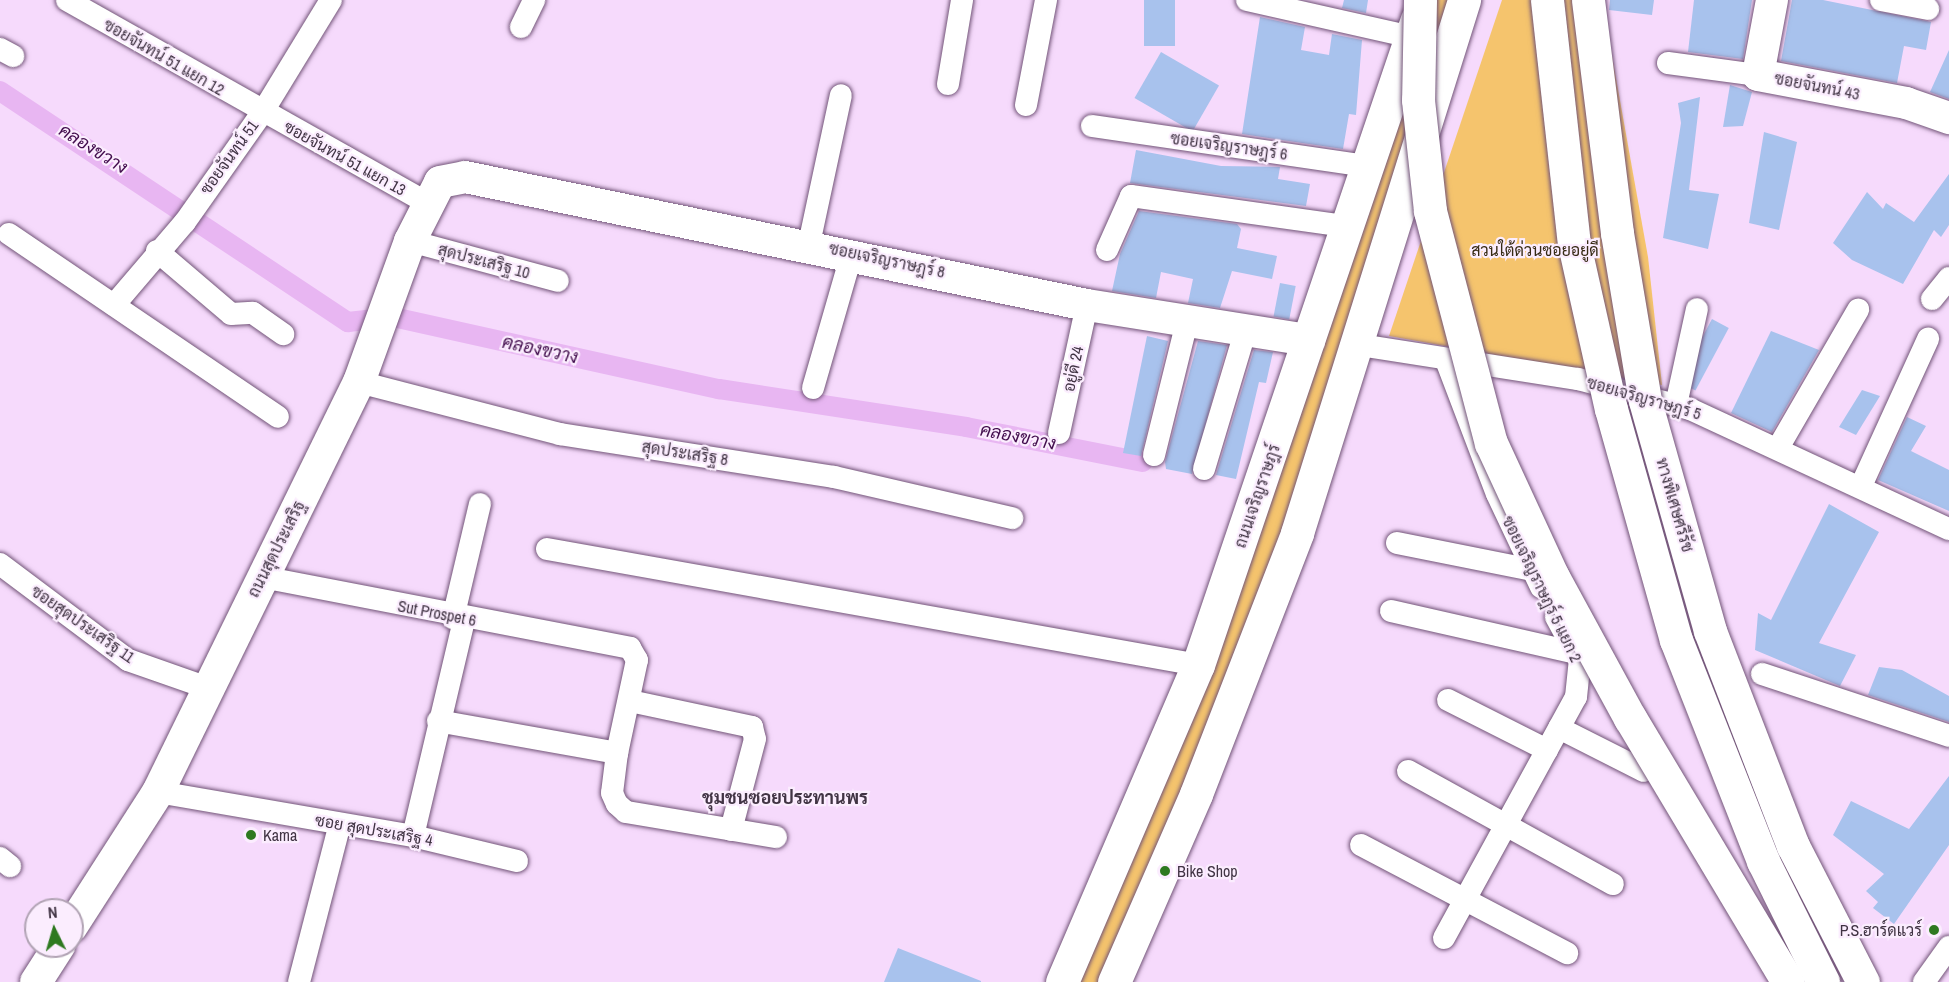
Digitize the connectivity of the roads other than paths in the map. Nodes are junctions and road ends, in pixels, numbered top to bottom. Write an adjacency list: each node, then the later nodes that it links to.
1 (66, 0): 21 (street, ซอยจันทน์ 51 แยก 12)
2 (331, 0): 21 (street, ซอยจันทน์ 51)
3 (534, 0): 14 (street)
4 (962, 0): 18 (street)
5 (1046, 0): 20 (street)
6 (1247, 0): 15 (street)
7 (1422, 0): 15 (main road, ถนนเจริญราษฎร์); 99 (main road, bridge)
8 (1464, 0): 46 (main road)
9 (1547, 0): 100 (main road, bridge)
10 (1588, 0): 101 (main road, ทางพิเศษศรีรัช, bridge)
11 (1772, 0): 17 (street, ซอยจันทน์ 43)
12 (1881, 0): 13 (street)
13 (1928, 9)
14 (521, 27)
15 (1411, 37): 24 (main road, ถนนเจริญราษฎร์)
16 (1668, 63): 17 (street)
17 (1758, 75): 22 (street, ซอยจันทน์ 43)
18 (948, 84)
19 (841, 95): 30 (street)
20 (1026, 105)
21 (262, 113): 26 (street, ซอยจันทน์ 51 แยก 13); 32 (street, ซอยจันทน์ 51)
22 (1949, 118)
23 (1092, 126): 24 (street, ซอยเจริญราษฎร์ 6)
24 (1365, 166): 27 (main road, ถนนเจริญราษฎร์)
25 (465, 177): 26 (street, ถนนสุดประเสริฐ); 30 (street, ซอยเจริญราษฎร์ 8)
26 (427, 203): 29 (street, ถนนสุดประเสริฐ)
27 (1344, 226): 31 (street); 45 (main road, ถนนเจริญราษฎร์)
28 (9, 234): 37 (street)
29 (410, 241): 35 (street, สุดประเสริฐ 10); 48 (street, ถนนสุดประเสริฐ)
30 (809, 244): 33 (street, ซอยเจริญราษฎร์ 8)
31 (1107, 250)
32 (157, 251): 37 (street, ซอยจันทน์ 51); 43 (street)
33 (852, 253): 38 (street, ซอยเจริญราษฎร์ 8); 49 (street)
34 (1949, 278): 36 (street)
35 (558, 282)
36 (1932, 299)
37 (114, 305): 51 (street)
38 (1087, 305): 41 (street, ซอยเจริญราษฎร์ 8); 52 (street, อยู่ดี 24)
39 (1697, 309): 50 (street)
40 (1858, 310): 53 (street)
41 (1187, 322): 42 (street, ซอยเจริญราษฎร์ 8); 54 (street)
42 (1246, 329): 45 (street, ซอยเจริญราษฎร์ 8); 55 (street)
43 (283, 334)
44 (1928, 339): 56 (street)
45 (1309, 340): 68 (main road, ถนนเจริญราษฎร์)
46 (1354, 344): 47 (street, ซอยเจริญราษฎร์ 5); 98 (main road)
47 (1446, 360): 50 (street, ซอยเจริญราษฎร์ 5); 63 (street, ซอยเจริญราษฎร์ 5 แยก 2)
48 (360, 382): 58 (street, สุดประเสริฐ 8); 64 (street, ถนนสุดประเสริฐ)
49 (813, 388)
50 (1676, 405): 53 (street, ซอยเจริญราษฎร์ 5)
51 (278, 417)
52 (1059, 433)
53 (1778, 448): 56 (street, ซอยเจริญราษฎร์ 5)
54 (1154, 455)
55 (1204, 469)
56 (1861, 486): 59 (street, ซอยเจริญราษฎร์ 5)
57 (480, 504): 66 (street)
58 (1012, 518)
59 (1949, 529)
60 (1397, 543): 63 (street)
61 (547, 549): 68 (street)
62 (0, 564): 70 (street, ซอยสุดประเสริฐ 11)
63 (1532, 570): 67 (street, ซอยเจริญราษฎร์ 5 แยก 2)
64 (262, 577): 66 (street, Sut Prospet 6); 70 (street, ถนนสุดประเสริฐ)
65 (1391, 611): 67 (street)
66 (459, 619): 72 (street, Sut Prospet 6); 73 (street)
67 (1576, 653): 74 (street, ซอยเจริญราษฎร์ 5 แยก 2)
68 (1198, 665): 97 (main road, ถนนเจริญราษฎร์)
69 (1762, 674): 75 (street)
70 (206, 687): 80 (street, ถนนสุดประเสริฐ)
71 (1448, 700): 76 (street)
72 (630, 701): 77 (street); 83 (street)
73 (438, 722): 77 (street); 84 (street)
74 (1559, 728): 76 (street, ซอยเจริญราษฎร์ 5 แยก 2); 79 (street)
75 (1949, 736)
76 (1547, 750): 82 (street, ซอยเจริญราษฎร์ 5 แยก 2)
77 (617, 753): 83 (street)
78 (1408, 771): 82 (street)
79 (1644, 771)
80 (158, 792): 81 (street, ซอย สุดประเสริฐ 4); 90 (street, ถนนสุดประเสริฐ)
81 (340, 824): 84 (street, ซอย สุดประเสริฐ 4); 96 (street)
82 (1504, 827): 88 (street); 89 (street, ซอยเจริญราษฎร์ 5 แยก 2)
83 (731, 830): 85 (street)
84 (413, 836): 87 (street, ซอย สุดประเสริฐ 4)
85 (776, 837)
86 (1361, 845): 89 (street)
87 (517, 861)
88 (1613, 884)
89 (1464, 899): 91 (street, ซอยเจริญราษฎร์ 5 แยก 2); 93 (street)
90 (84, 907)
91 (1444, 938)
92 (1949, 946): 102 (street)
93 (1567, 953)
94 (51, 958): 95 (street)
95 (36, 982)
96 (299, 982)
97 (1062, 982)
98 (1114, 982)
99 (1788, 982)
100 (1823, 982)
101 (1863, 982)
102 (1924, 982)

